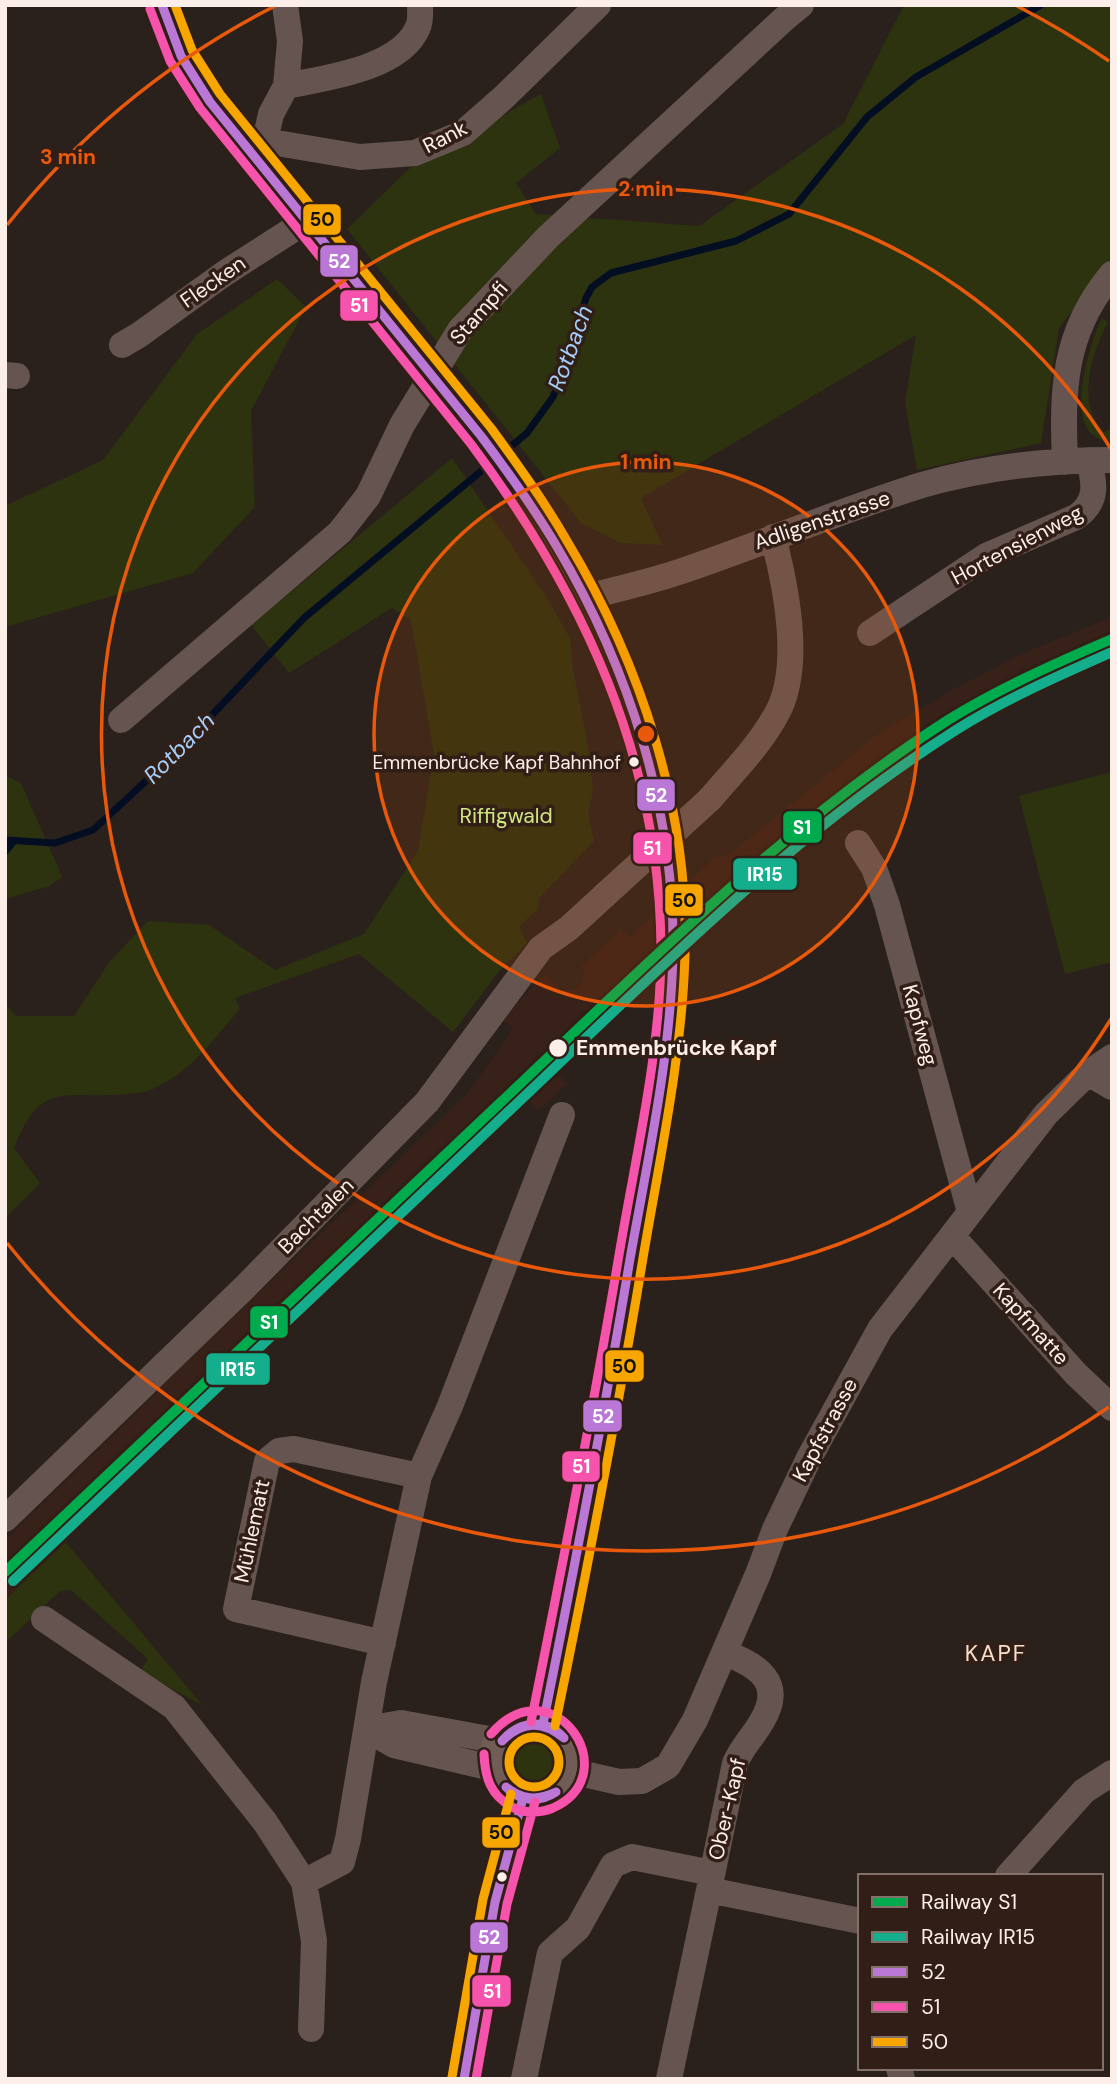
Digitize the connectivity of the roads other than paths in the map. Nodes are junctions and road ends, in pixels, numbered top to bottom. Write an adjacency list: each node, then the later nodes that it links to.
1 (162, 5): 7 (main road)
2 (285, 5): 6 (street)
3 (420, 5): 6 (street)
4 (598, 5): 7 (street, Rank)
5 (792, 12): 15 (street, Stampfi)
6 (286, 86): 7 (street)
7 (257, 145): 8 (main road)
8 (313, 231): 10 (street, Flecken); 13 (main road, bridge)
9 (1112, 274): 11 (street)
10 (122, 345)
11 (1089, 461): 12 (street, Adligenstrasse); 14 (street, Hortensienweg)
12 (773, 537): 13 (street, Adligenstrasse); 25 (street, Bachtalen, bridge)
13 (584, 598): 29 (main road)
14 (870, 633)
15 (121, 720)
16 (858, 843): 21 (street, Kapfweg)
17 (1112, 1057): 18 (street, Kapfstrasse)
18 (1088, 1073): 19 (street); 21 (street, Kapfstrasse)
19 (1112, 1087)
20 (562, 1115): 24 (street)
21 (970, 1212): 22 (street, Kapfstrasse)
22 (953, 1237): 23 (street, Kapfmatte); 28 (street, Kapfstrasse)
23 (1112, 1408)
24 (419, 1476): 27 (street); 27 (street, Mühlematt)
25 (5, 1519)
26 (44, 1619): 37 (street)
27 (383, 1643): 30 (street)
28 (725, 1653): 32 (street, Kapfstrasse); 36 (street, Ober-Kapf)
29 (543, 1724): 31 (main road); 32 (main road)
30 (367, 1729): 31 (street); 37 (street)
31 (498, 1755): 34 (main road)
32 (571, 1771): 34 (main road)
33 (1112, 1773): 35 (street)
34 (523, 1798): 40 (main road)
35 (1010, 1874)
36 (710, 1881): 38 (street, Ober-Kapf); 41 (street, Ober-Kapf); 42 (street, Ober-Kapf)
37 (304, 1882): 39 (street)
38 (858, 1920)
39 (311, 2029)
40 (464, 2079)
41 (524, 2079)
42 (669, 2079)

